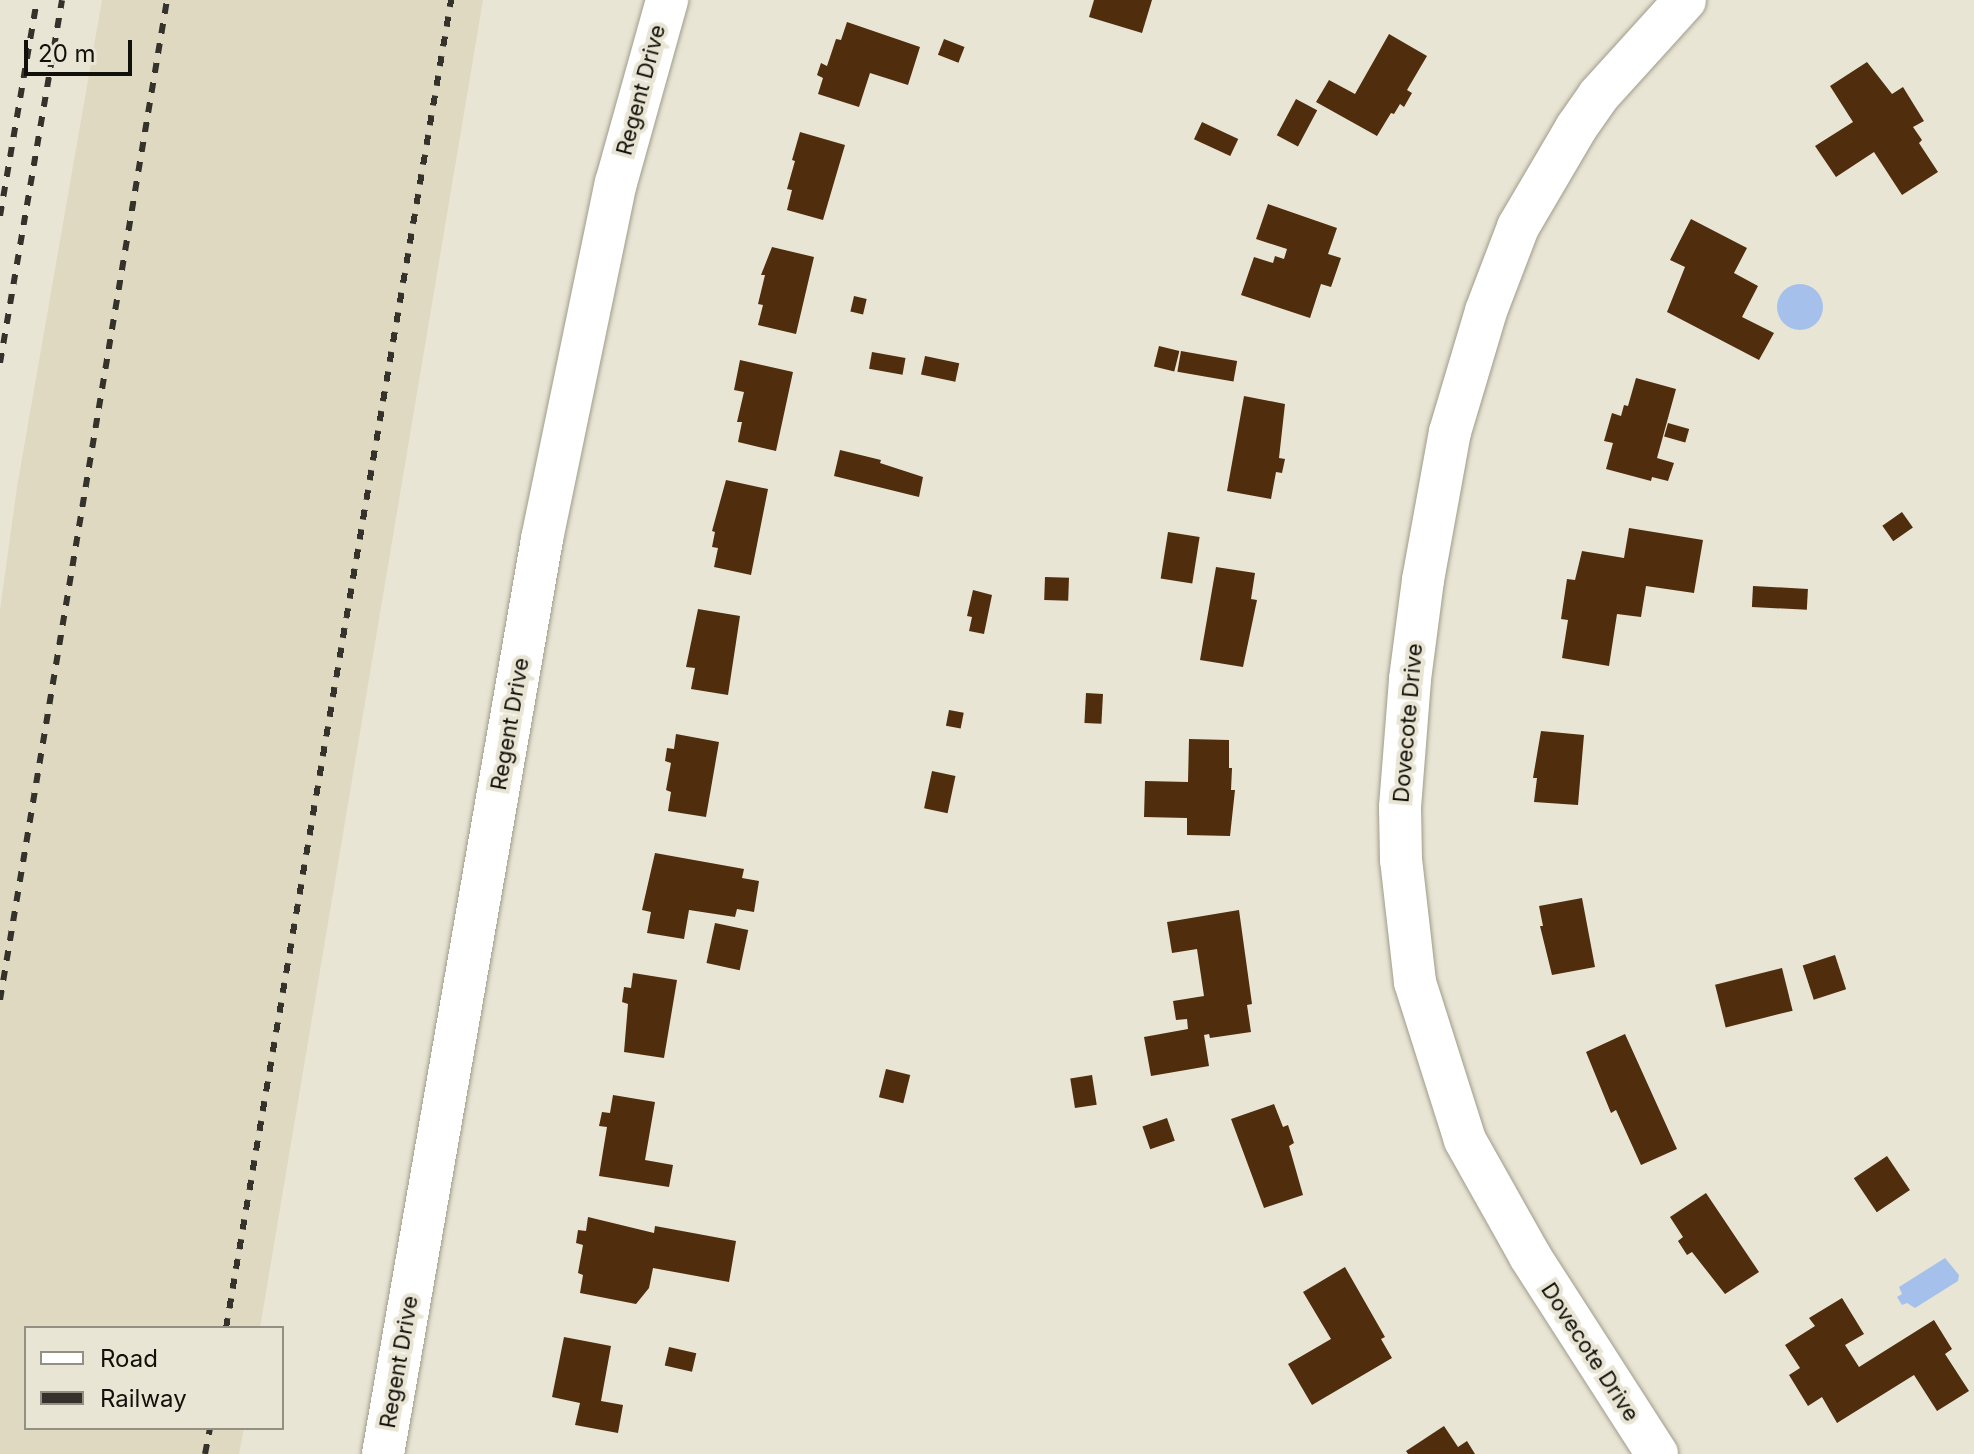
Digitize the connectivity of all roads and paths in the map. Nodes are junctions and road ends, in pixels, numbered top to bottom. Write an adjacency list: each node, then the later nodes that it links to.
1 (667, 0): 3 (street, Regent Drive)
2 (1685, 0): 4 (street, Dovecote Drive)
3 (383, 1454)
4 (1657, 1454)

